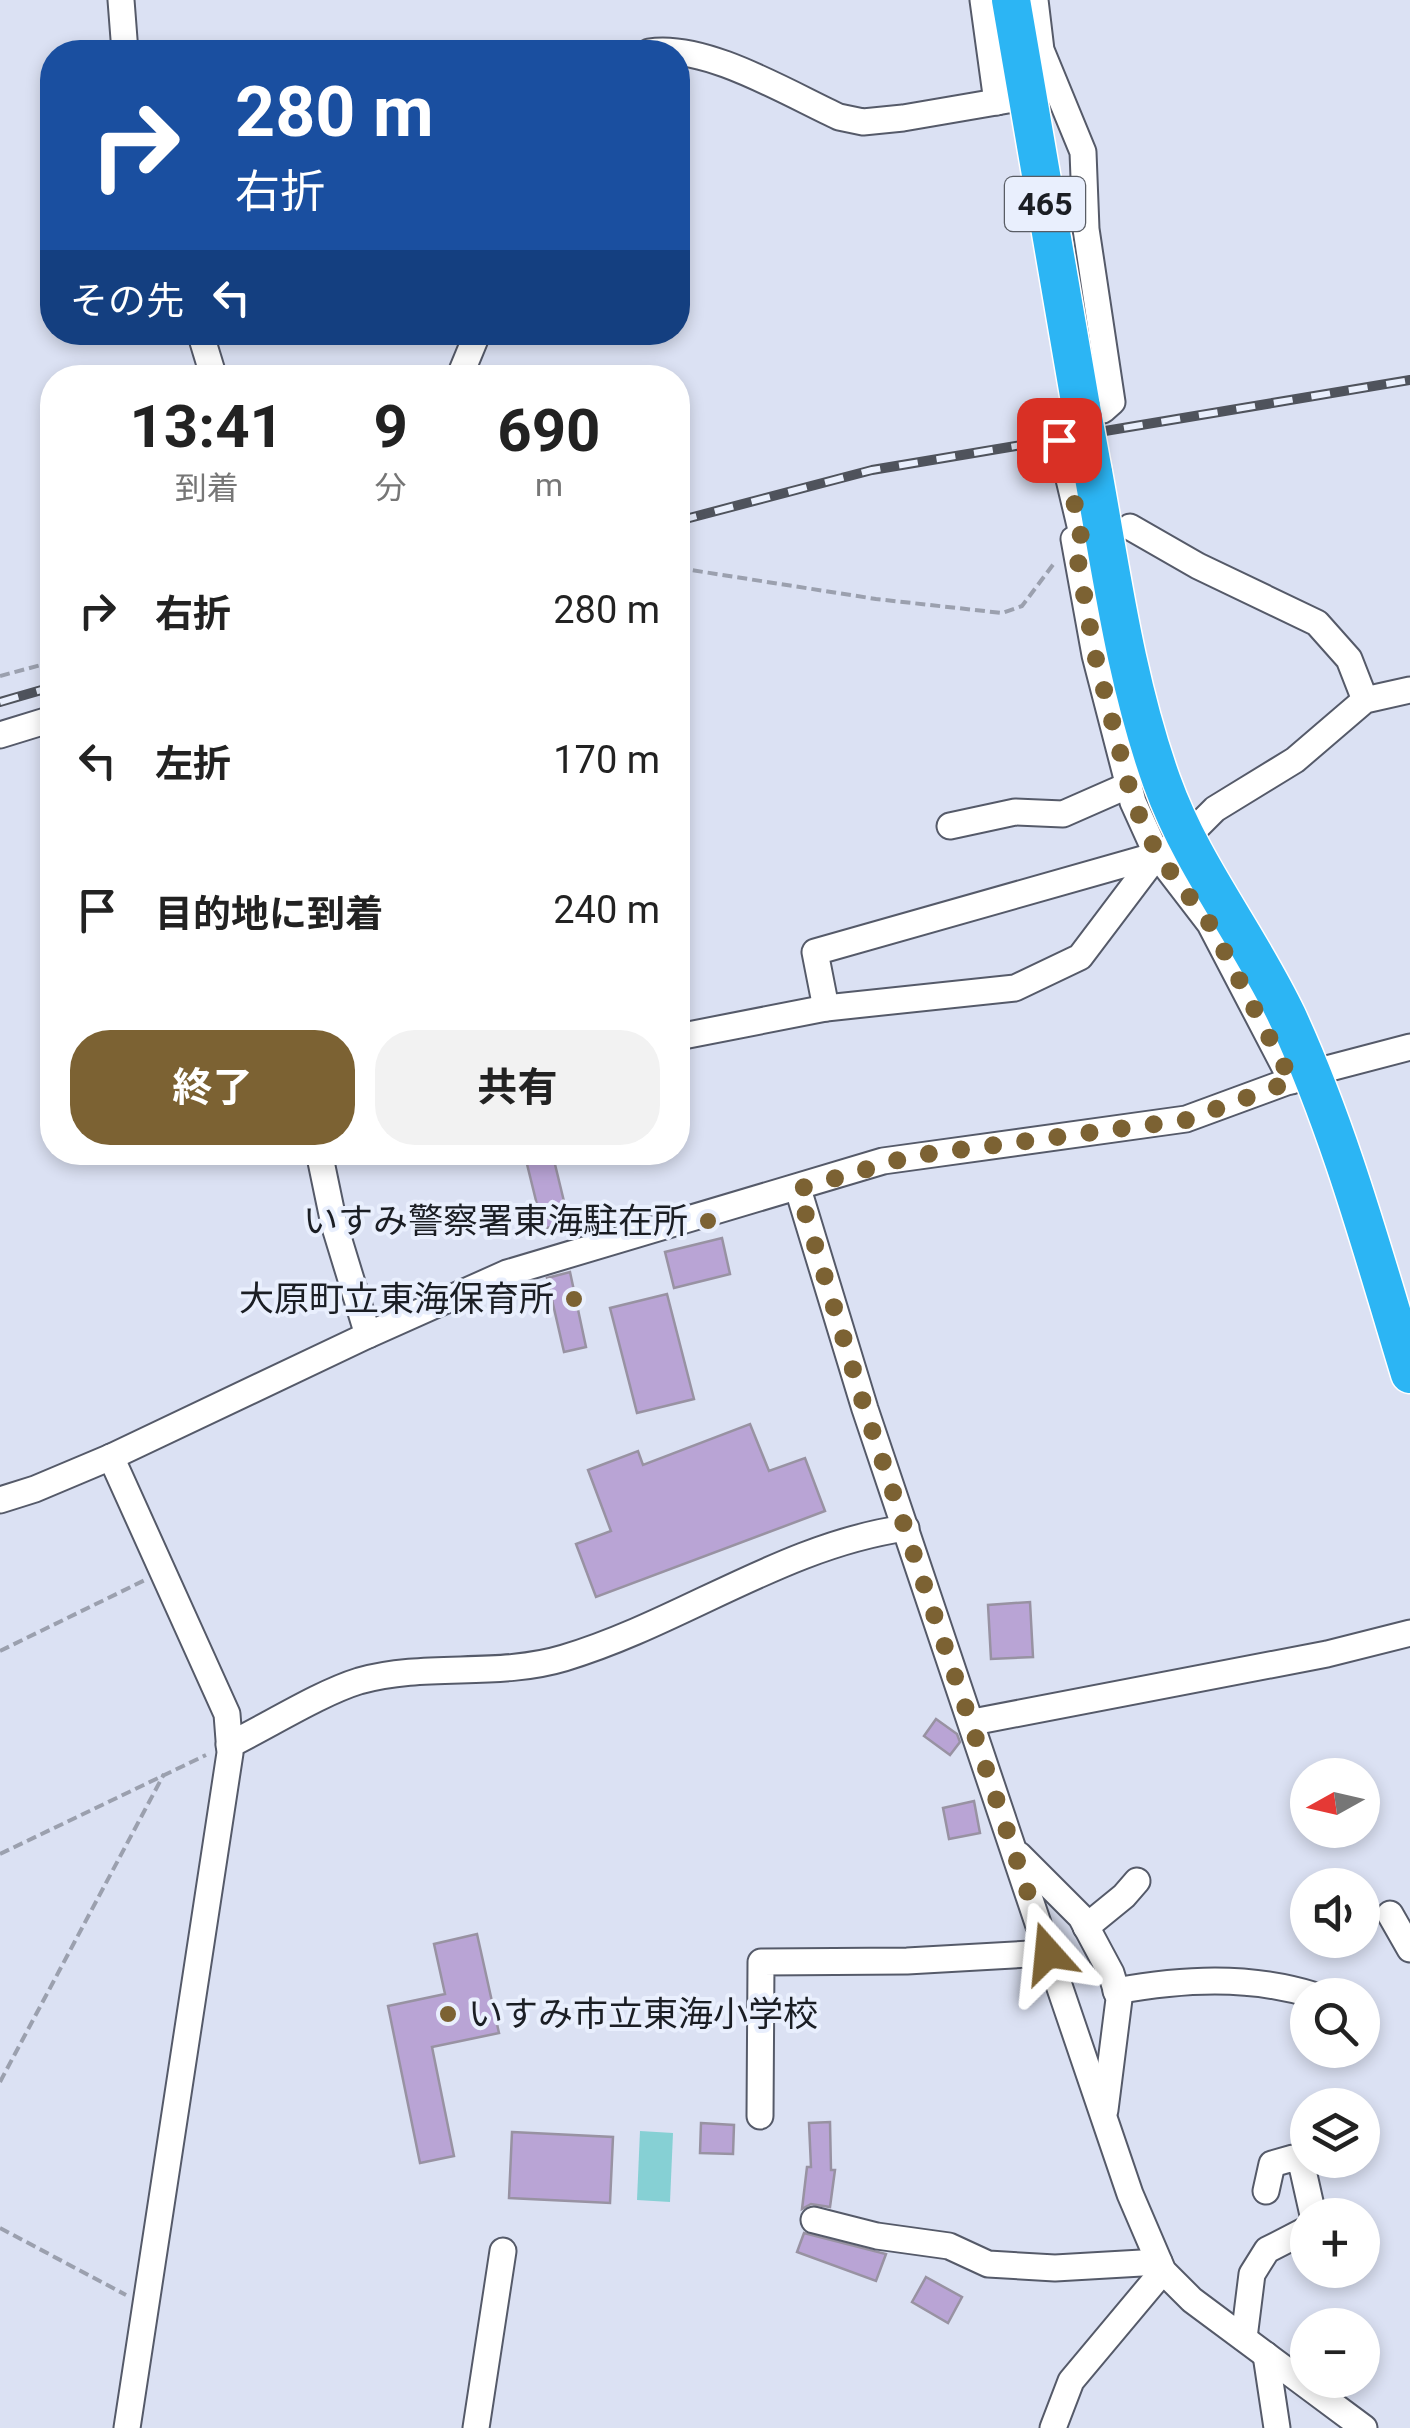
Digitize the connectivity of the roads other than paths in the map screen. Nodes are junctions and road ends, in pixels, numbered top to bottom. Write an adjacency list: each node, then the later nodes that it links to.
1 (121, 0): 5 (street)
2 (983, 0): 6 (street)
3 (1011, 0): 7 (highway, 465)
4 (1035, 0): 7 (street)
5 (124, 40)
6 (690, 54)
7 (1082, 412): 13 (street); 15 (highway, 465, bridge)
8 (1130, 526): 10 (street)
9 (1410, 690): 10 (street)
10 (1365, 700): 15 (street)
11 (40, 723): 12 (street)
12 (0, 735)
13 (1128, 785): 14 (street); 15 (street)
14 (950, 826)
15 (1172, 846): 16 (street); 16 (street); 19 (highway, 465)
16 (826, 1008): 17 (street)
17 (690, 1036)
18 (1410, 1047): 19 (street)
19 (1302, 1077): 21 (street); 23 (highway, 465)
20 (322, 1165): 22 (street)
21 (798, 1189): 22 (street); 26 (street)
22 (368, 1334): 24 (street)
23 (1410, 1374)
24 (111, 1457): 25 (street); 29 (street)
25 (0, 1500)
26 (906, 1528): 28 (street); 29 (street)
27 (1410, 1633): 28 (street)
28 (974, 1722): 30 (street)
29 (229, 1746): 48 (street)
30 (1016, 1852): 33 (street); 35 (street)
31 (1136, 1880): 33 (street)
32 (1390, 1914): 34 (street)
33 (1086, 1927): 37 (street)
34 (1410, 1949)
35 (1048, 1953): 38 (street); 39 (street)
36 (1290, 1990): 37 (street)
37 (1116, 1991): 39 (street)
38 (760, 2116)
39 (1104, 2120): 45 (street)
40 (1266, 2190): 41 (street)
41 (1309, 2198)
42 (814, 2220): 45 (street)
43 (1290, 2238): 46 (street)
44 (503, 2251): 49 (street)
45 (1161, 2266): 46 (street); 50 (street)
46 (1244, 2338): 47 (street)
47 (1266, 2355): 51 (street); 52 (street)
48 (128, 2428)
49 (476, 2428)
50 (1052, 2428)
51 (1277, 2428)
52 (1364, 2428)

